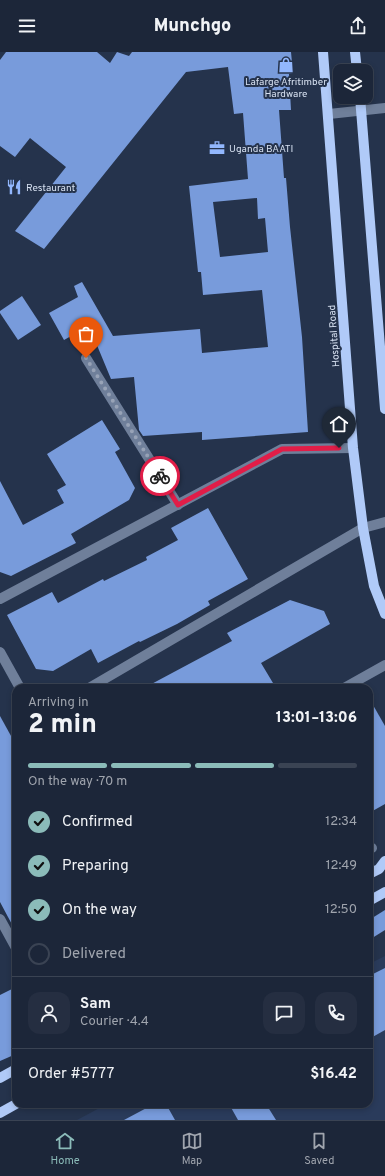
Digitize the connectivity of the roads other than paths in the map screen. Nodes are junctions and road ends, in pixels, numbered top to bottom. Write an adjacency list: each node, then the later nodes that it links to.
1 (323, 52): 7 (main road, Hospital Road)
2 (355, 52): 3 (main road)
3 (356, 64)
4 (361, 104): 6 (main road)
5 (385, 108): 6 (street)
6 (362, 112): 7 (street); 9 (main road)
7 (329, 114): 10 (main road, Hospital Road)
8 (86, 358): 11 (street)
9 (385, 409)
10 (353, 448): 11 (street); 13 (main road, Hospital Road)
11 (178, 505): 14 (street)
12 (385, 522): 13 (street)
13 (363, 528): 15 (main road, Hospital Road); 19 (street)
14 (0, 599)
15 (385, 614)
16 (0, 652): 18 (street)
17 (385, 665): 20 (street)
18 (18, 684)
19 (96, 684)
20 (351, 684)
21 (385, 861): 22 (main road)
22 (373, 872)
23 (385, 892): 24 (main road)
24 (373, 899)
25 (0, 919): 26 (street)
26 (12, 941)
27 (12, 1071): 28 (main road)
28 (0, 1078)
29 (12, 1106): 30 (main road)
30 (0, 1113)

